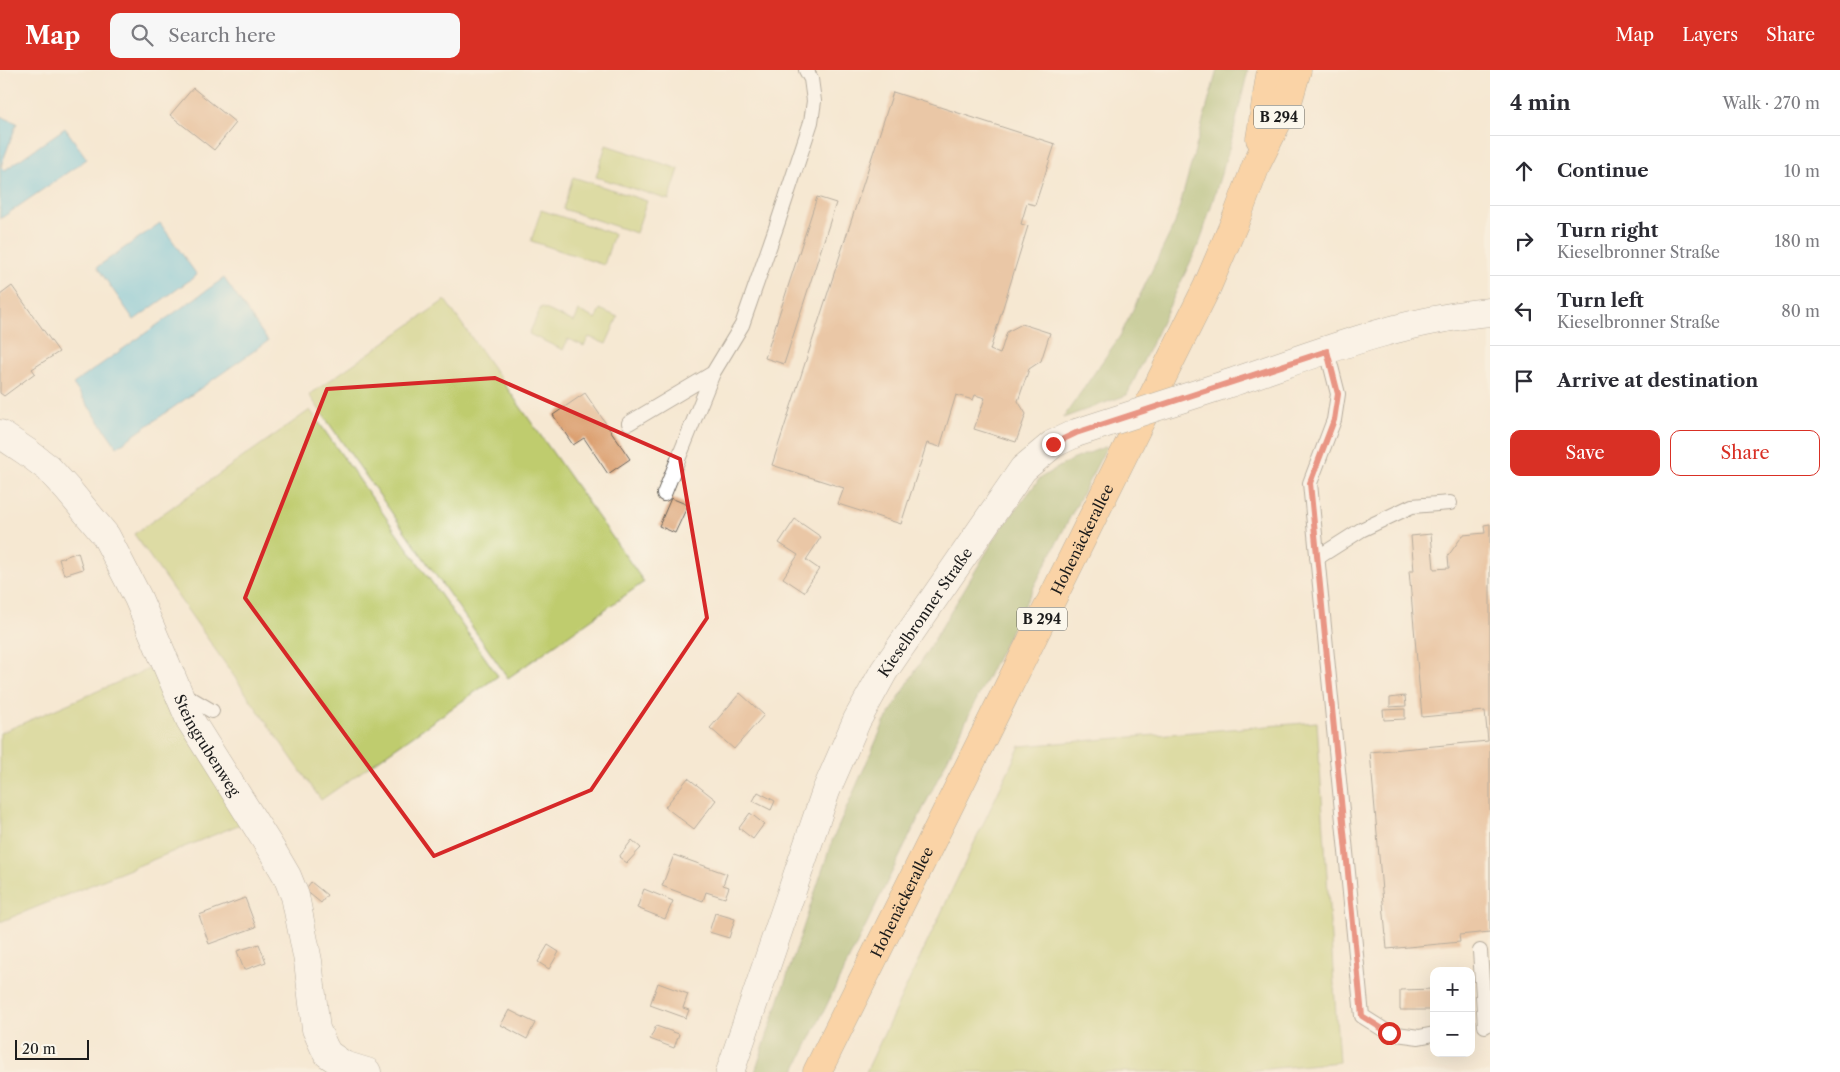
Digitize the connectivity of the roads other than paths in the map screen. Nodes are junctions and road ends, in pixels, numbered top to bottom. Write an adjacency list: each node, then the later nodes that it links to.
1 (806, 70): 7 (lane)
2 (1271, 70): 4 (main road, Hohenäckerallee / B 294)
3 (1297, 70): 4 (main road, Hohenäckerallee / B 294)
4 (1257, 163): 20 (main road, Hohenäckerallee / B 294)
5 (1490, 312): 6 (street, Kieselbronner Straße)
6 (1327, 351): 12 (lane); 19 (street, Kieselbronner Straße, bridge)
7 (713, 373): 8 (lane); 10 (lane)
8 (629, 423)
9 (0, 434): 13 (street, Steingrubenweg)
10 (664, 494)
11 (1450, 503): 12 (lane)
12 (1317, 558): 17 (lane)
13 (178, 691): 14 (lane); 18 (street, Steingrubenweg)
14 (212, 711)
15 (1480, 951): 16 (lane)
16 (1482, 1027)
17 (1430, 1035)
18 (367, 1072)
19 (730, 1072)
20 (817, 1072)

